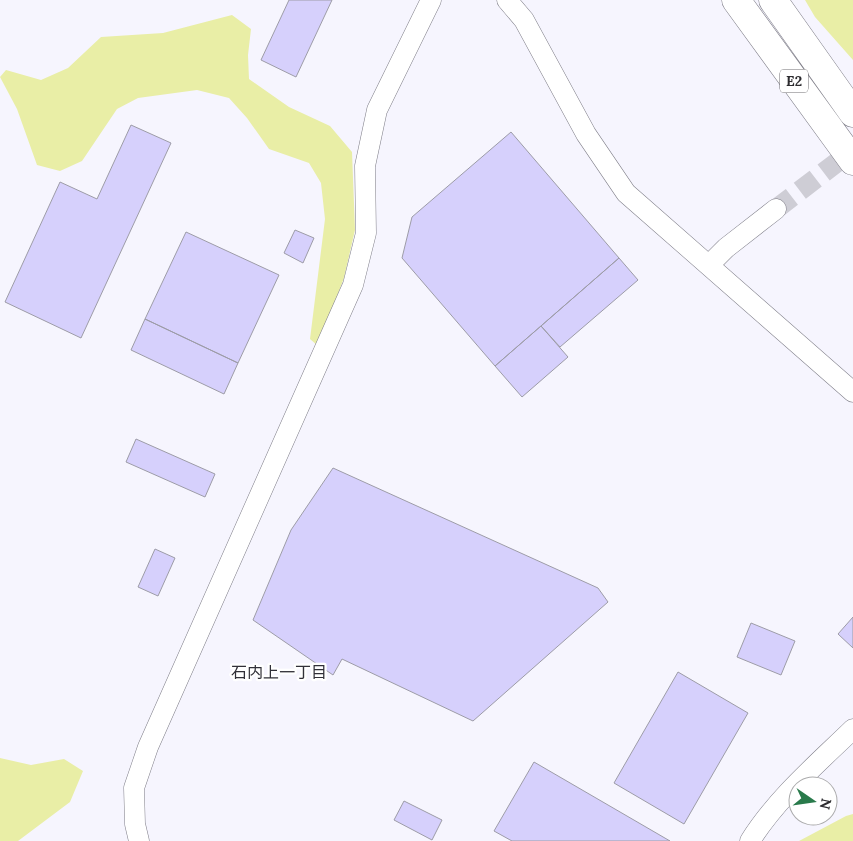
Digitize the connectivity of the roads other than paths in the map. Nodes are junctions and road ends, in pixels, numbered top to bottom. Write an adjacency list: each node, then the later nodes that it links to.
1 (431, 0): 12 (street)
2 (507, 0): 9 (street)
3 (736, 0): 7 (highway, E2)
4 (774, 0): 5 (highway); 6 (highway, E2)
5 (853, 92)
6 (853, 113)
7 (853, 161)
8 (776, 209): 9 (street)
9 (709, 265): 10 (street)
10 (853, 392)
11 (853, 729): 13 (street)
12 (139, 841)
13 (750, 841)

